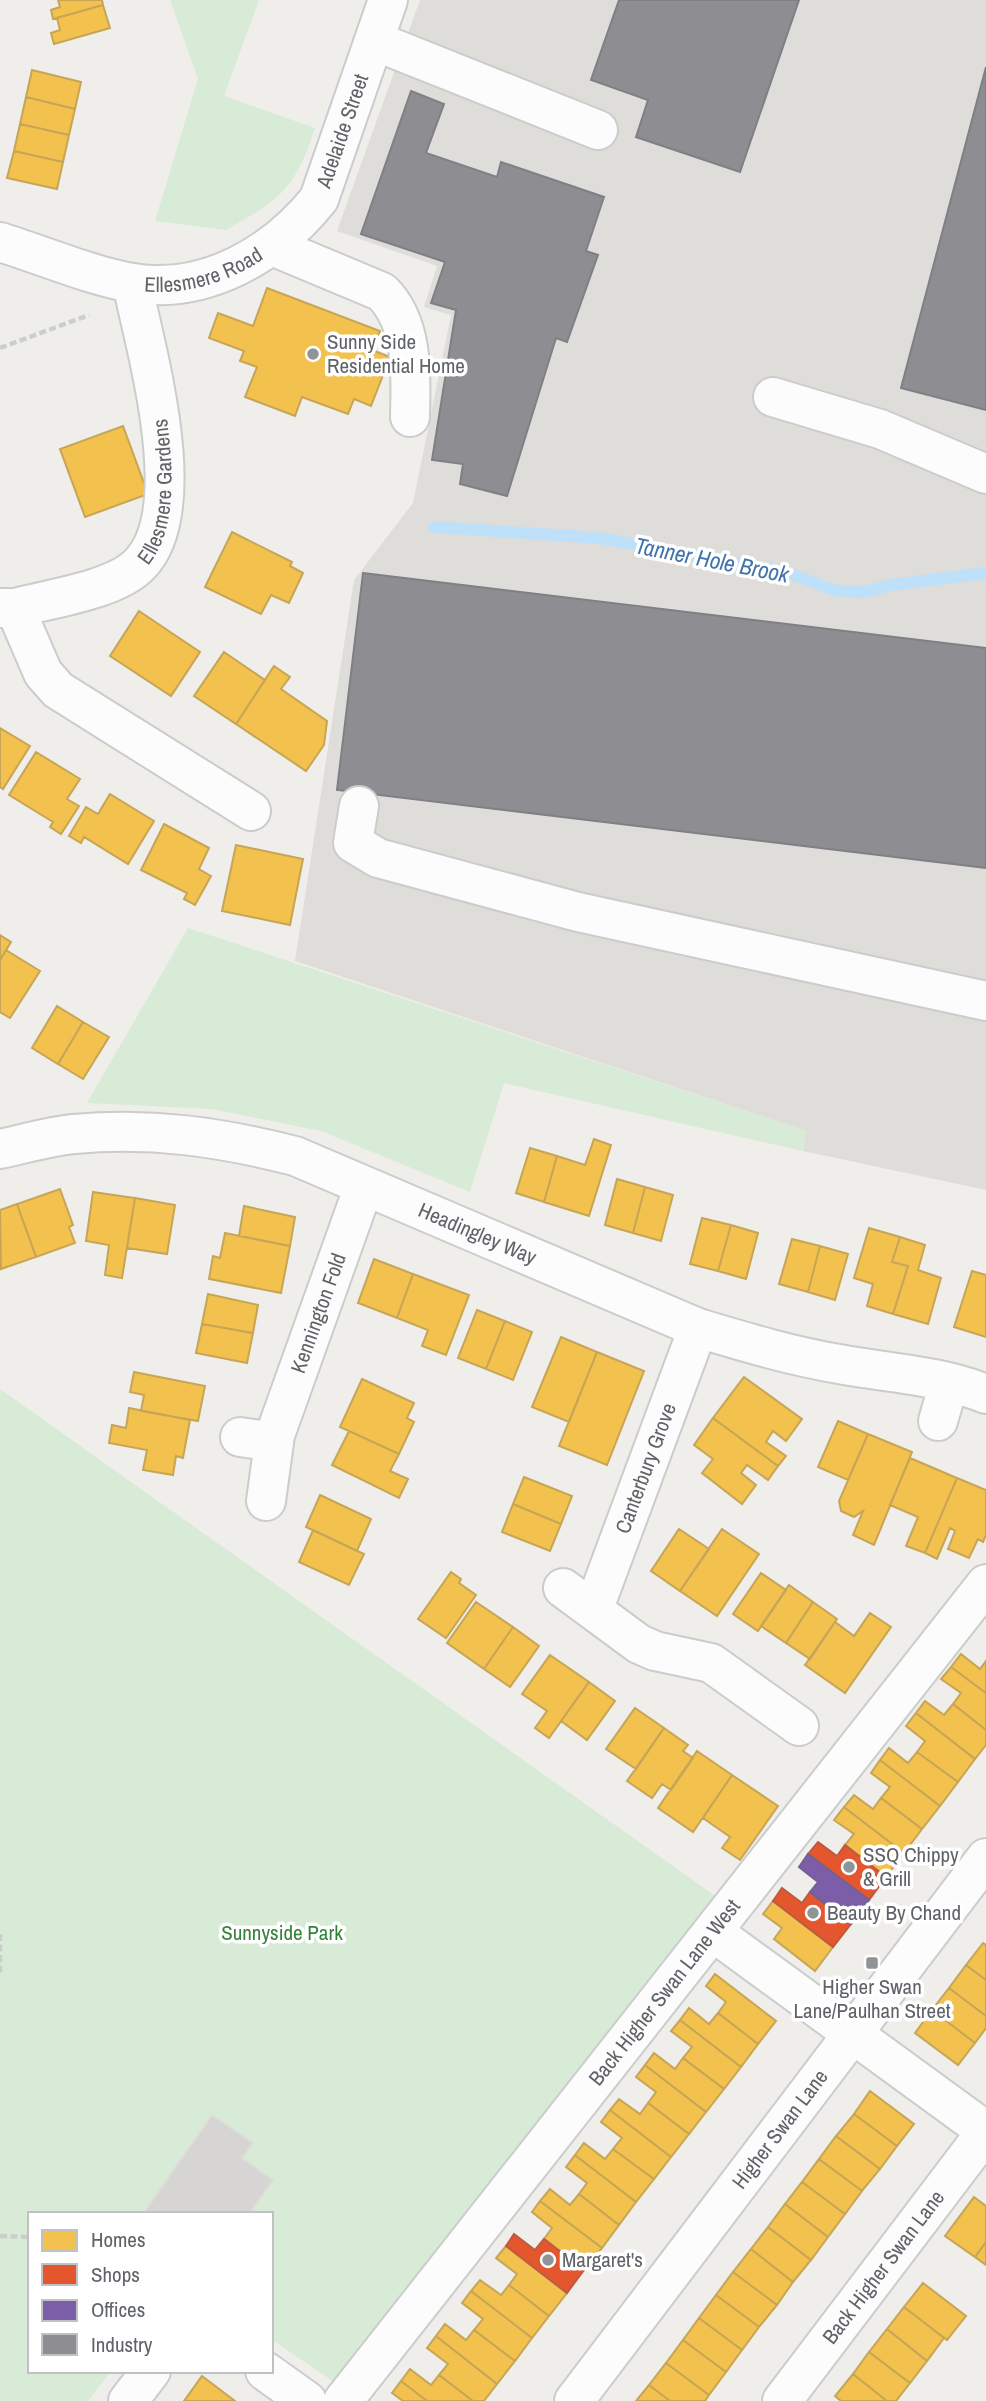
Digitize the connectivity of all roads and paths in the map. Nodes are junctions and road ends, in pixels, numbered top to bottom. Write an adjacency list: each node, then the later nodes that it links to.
1 (388, 0): 2 (street, Adelaide Street)
2 (375, 41): 3 (street); 5 (street, Adelaide Street)
3 (597, 130)
4 (0, 242): 6 (street, Ellesmere Road)
5 (272, 246): 6 (street, Ellesmere Road); 9 (street)
6 (132, 283): 7 (path); 11 (street, Ellesmere Gardens)
7 (0, 348)
8 (773, 397): 10 (street)
9 (410, 416)
10 (986, 474)
11 (7, 608): 13 (street, Ellesmere Gardens)
12 (359, 806): 14 (street)
13 (251, 811)
14 (986, 1001)
15 (0, 1149): 16 (street, Headingley Way)
16 (363, 1186): 17 (street, Headingley Way); 21 (street, Kennington Fold)
17 (698, 1328): 18 (street, Headingley Way); 23 (street, Canterbury Grove)
18 (949, 1382): 19 (street, Headingley Way); 20 (street)
19 (986, 1394)
20 (938, 1421)
21 (266, 1501)
22 (986, 1584): 25 (street, Back Higher Swan Lane West)
23 (799, 1726)
24 (986, 1858): 28 (street, Higher Swan Lane)
25 (713, 1931): 28 (street); 36 (street, Back Higher Swan Lane West)
26 (0, 1934): 27 (path)
27 (0, 1976)
28 (853, 2036): 29 (street); 37 (street, Higher Swan Lane)
29 (986, 2132): 38 (street, Back Higher Swan Lane)
30 (0, 2236): 31 (path)
31 (28, 2237)
32 (149, 2373): 34 (street)
33 (268, 2373): 35 (street)
34 (128, 2401)
35 (307, 2401)
36 (343, 2401)
37 (574, 2401)
38 (782, 2401)

